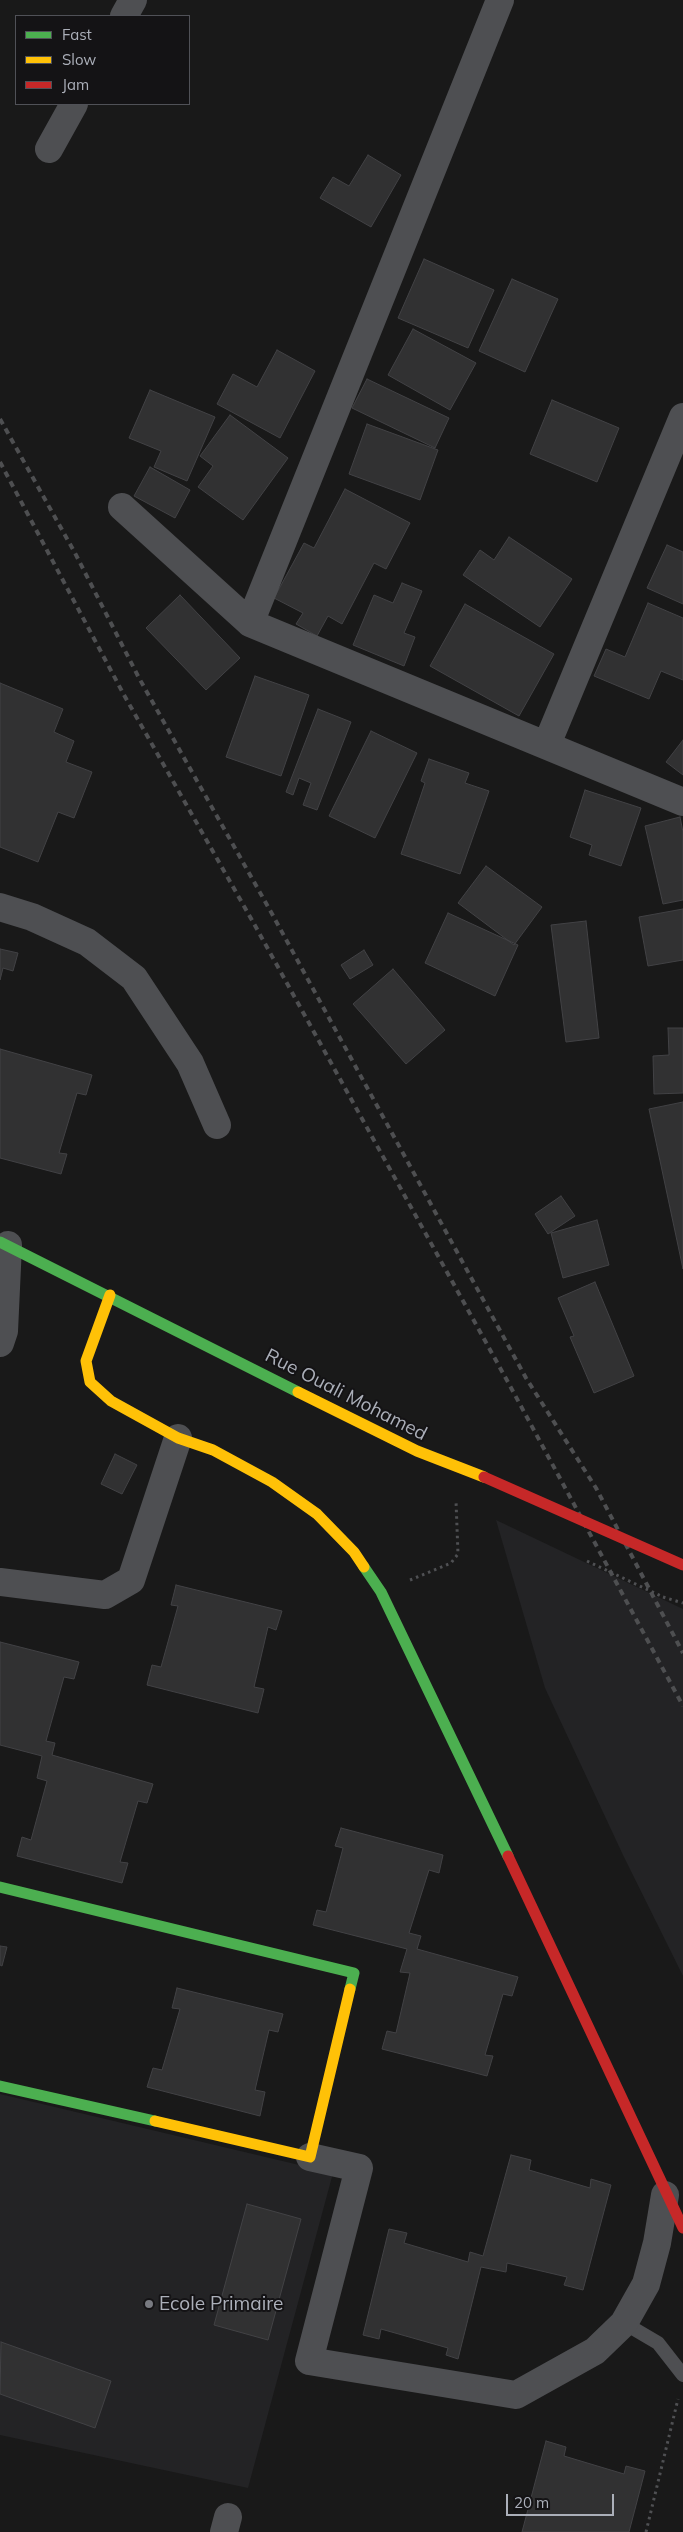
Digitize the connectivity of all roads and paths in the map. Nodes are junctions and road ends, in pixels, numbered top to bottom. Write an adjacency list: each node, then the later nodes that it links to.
1 (133, 0): 3 (street)
2 (500, 0): 8 (street)
3 (125, 15)
4 (73, 105): 5 (street)
5 (49, 149)
6 (683, 417): 9 (street)
7 (122, 507): 8 (street)
8 (250, 623): 9 (street)
9 (547, 744): 10 (street)
10 (683, 802)
11 (0, 907): 12 (street)
12 (217, 1125)
13 (4, 1244): 14 (street, Rue Ouali Mohamed); 15 (street)
14 (110, 1295): 16 (street); 18 (street, Rue Ouali Mohamed, bridge)
15 (0, 1343)
16 (178, 1438): 19 (street); 20 (street)
17 (456, 1498): 20 (path)
18 (683, 1565)
19 (0, 1582)
20 (380, 1592): 26 (street)
21 (663, 1597): 22 (path)
22 (683, 1602)
23 (0, 1887): 25 (street)
24 (0, 2086): 25 (street)
25 (310, 2157): 28 (street)
26 (665, 2195): 27 (street); 28 (street)
27 (683, 2228)
28 (624, 2323): 29 (lane)
29 (683, 2375)
30 (678, 2397): 31 (path)
31 (646, 2532)

